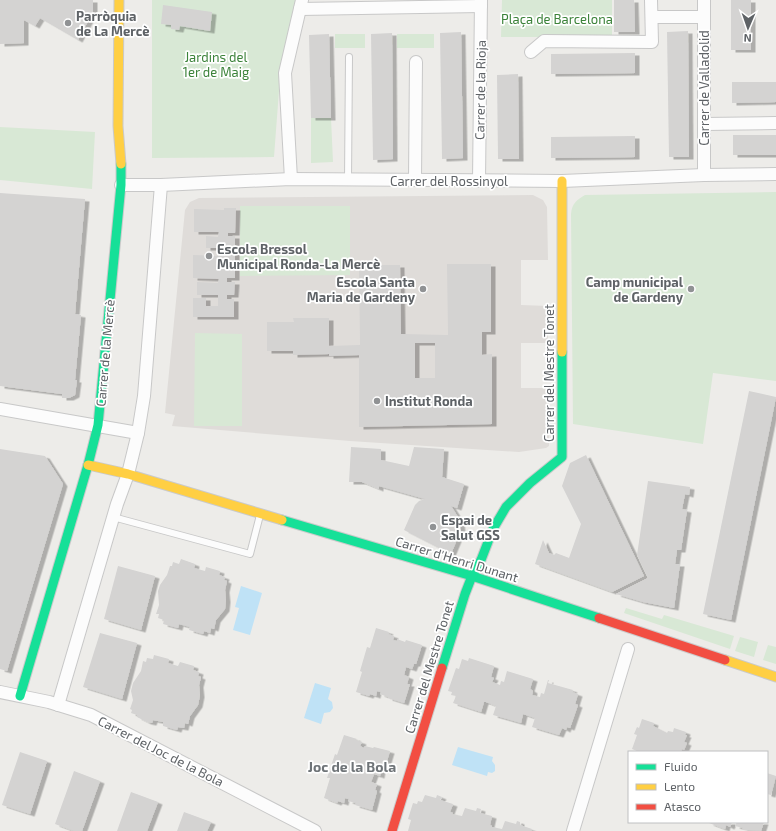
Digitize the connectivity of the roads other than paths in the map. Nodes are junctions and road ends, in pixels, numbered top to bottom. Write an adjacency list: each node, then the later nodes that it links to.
1 (119, 0): 21 (street, Carrer de la Mercè)
2 (651, 0): 6 (street)
3 (704, 0): 7 (street, Carrer de Valladolid)
4 (481, 3): 5 (street); 18 (street, Carrer de la Rioja)
5 (301, 5): 15 (street)
6 (652, 17): 7 (street); 8 (street)
7 (704, 17): 12 (street, Carrer de Valladolid)
8 (531, 52)
9 (348, 57): 16 (lane)
10 (416, 62): 17 (street)
11 (776, 123): 12 (street)
12 (705, 124): 14 (street, Carrer de Valladolid)
13 (776, 174): 14 (street, Carrer del Rossinyol)
14 (704, 176): 19 (street, Carrer del Rossinyol)
15 (291, 179): 16 (street, Carrer del Rossinyol); 20 (street, Carrer del Rossinyol)
16 (348, 180): 17 (street, Carrer del Rossinyol)
17 (415, 180): 18 (street, Carrer del Rossinyol)
18 (479, 181): 19 (street, Carrer del Rossinyol)
19 (562, 181): 29 (street, Carrer del Mestre Tonet)
20 (161, 184): 21 (street, Carrer del Rossinyol); 24 (street)
21 (121, 185): 23 (street, Carrer de la Mercè)
22 (0, 409): 23 (street)
23 (98, 426): 24 (street); 25 (street, Carrer de la Mercè)
24 (138, 433): 26 (street)
25 (88, 465): 26 (street, Carrer d'Henri Dunant); 33 (street, Carrer de la Mercè)
26 (128, 474): 27 (street, Carrer d'Henri Dunant); 28 (street)
27 (261, 514): 28 (lane); 29 (street, Carrer d'Henri Dunant)
28 (113, 517): 34 (street)
29 (472, 576): 31 (street, Carrer d'Henri Dunant); 36 (street, Carrer del Mestre Tonet)
30 (628, 649): 37 (street)
31 (776, 677)
32 (0, 692): 33 (street, Carrer del Joc de la Bola)
33 (20, 696): 34 (street, Carrer del Joc de la Bola)
34 (58, 705): 35 (street, Carrer del Joc de la Bola)
35 (315, 831)
36 (392, 831)
37 (573, 831)

